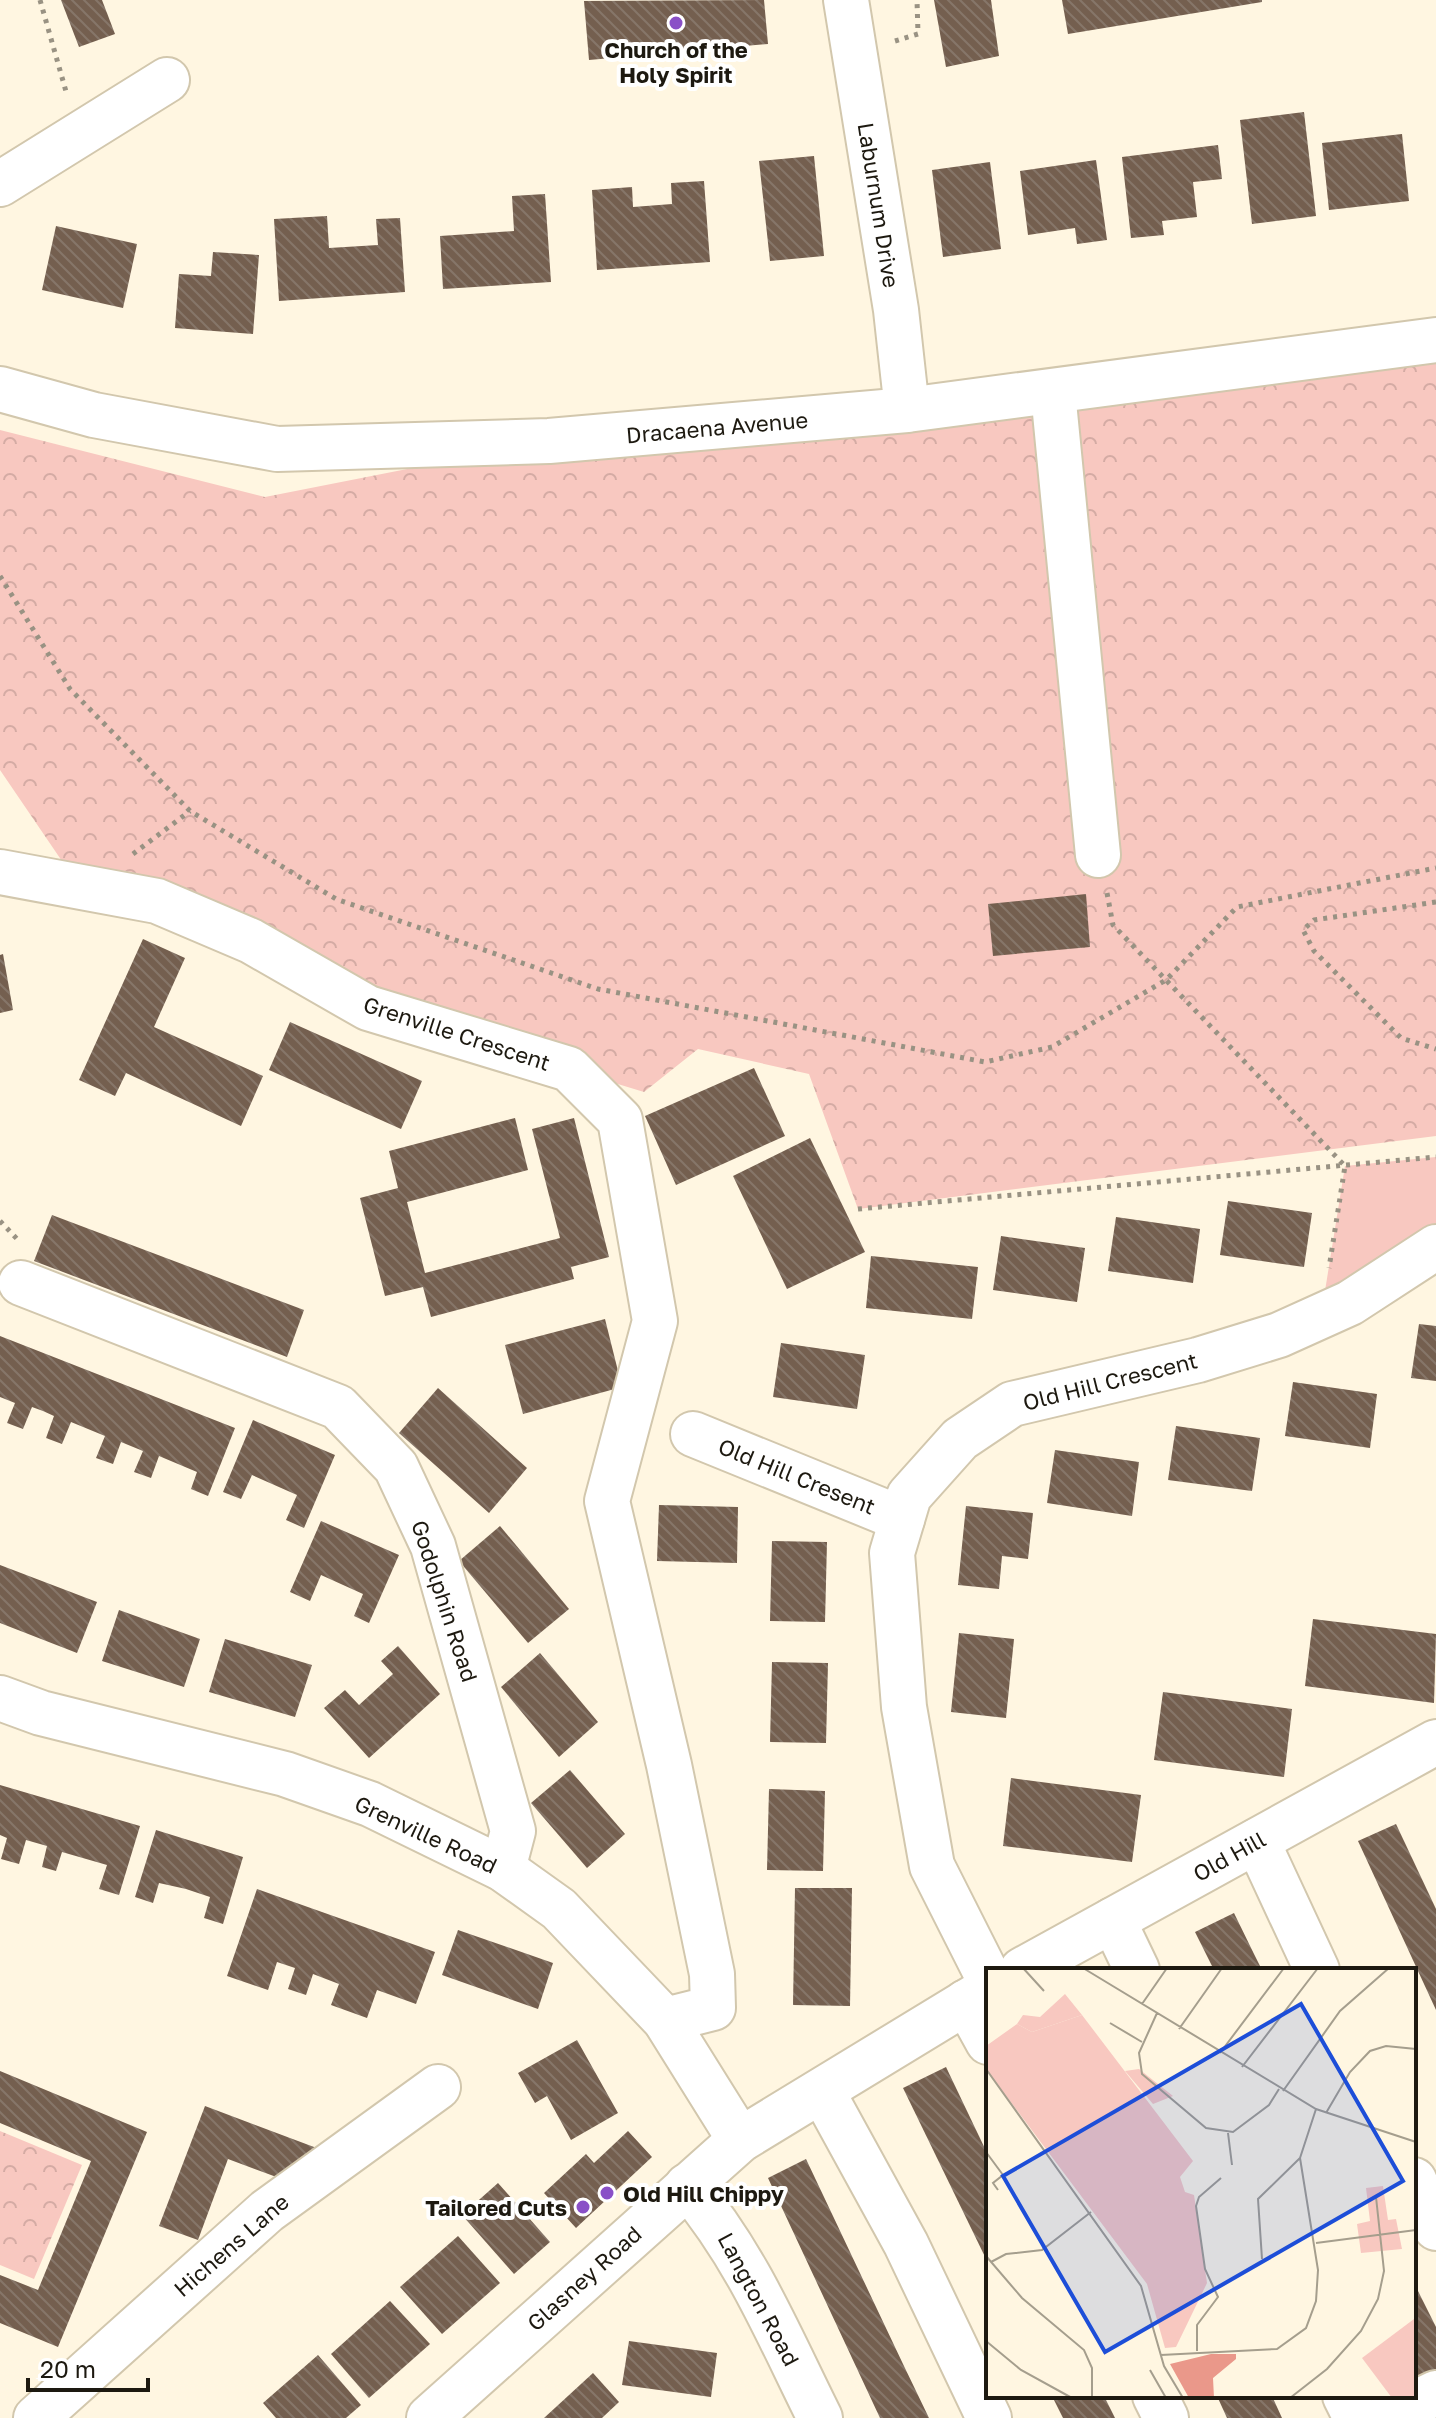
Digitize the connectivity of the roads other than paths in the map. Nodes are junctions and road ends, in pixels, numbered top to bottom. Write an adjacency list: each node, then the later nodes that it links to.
1 (846, 0): 7 (street, Laburnum Drive)
2 (167, 80): 3 (street)
3 (0, 184)
4 (1436, 340): 6 (street, Dracaena Avenue)
5 (0, 389): 7 (street, Dracaena Avenue)
6 (1053, 392): 7 (street, Dracaena Avenue); 8 (street)
7 (907, 410)
8 (1098, 855)
9 (0, 872): 23 (street, Grenville Crescent)
10 (1436, 1247): 13 (street, Old Hill Crescent)
11 (21, 1283): 17 (street, Godolphin Road)
12 (693, 1434): 13 (street, Old Hill Cresent)
13 (902, 1519): 22 (street, Old Hill Crescent)
14 (0, 1698): 17 (street, Grenville Road)
15 (1431, 1758): 16 (street, Old Hill)
16 (1257, 1841): 18 (street, Old Hill); 21 (street)
17 (503, 1869): 23 (street, Grenville Road)
18 (1113, 1920): 19 (street, Old Hill); 20 (street)
19 (1026, 1968)
20 (1136, 1968)
21 (1316, 1968)
22 (981, 1990): 24 (street, Old Hill Crescent); 26 (street)
23 (665, 2020): 27 (street, Grenville Road)
24 (986, 2027)
25 (438, 2087): 34 (street, Hichens Lane)
26 (822, 2091): 27 (street); 37 (street)
27 (740, 2140): 29 (street, Glasney Road)
28 (1416, 2184): 30 (street)
29 (687, 2186): 35 (street, Glasney Road); 36 (street, Langton Road)
30 (1436, 2228)
31 (1436, 2393): 40 (street)
32 (1156, 2398): 38 (street)
33 (1346, 2398): 39 (street)
34 (36, 2418)
35 (429, 2418)
36 (820, 2418)
37 (989, 2418)
38 (1166, 2418)
39 (1356, 2418)
40 (1384, 2418)

